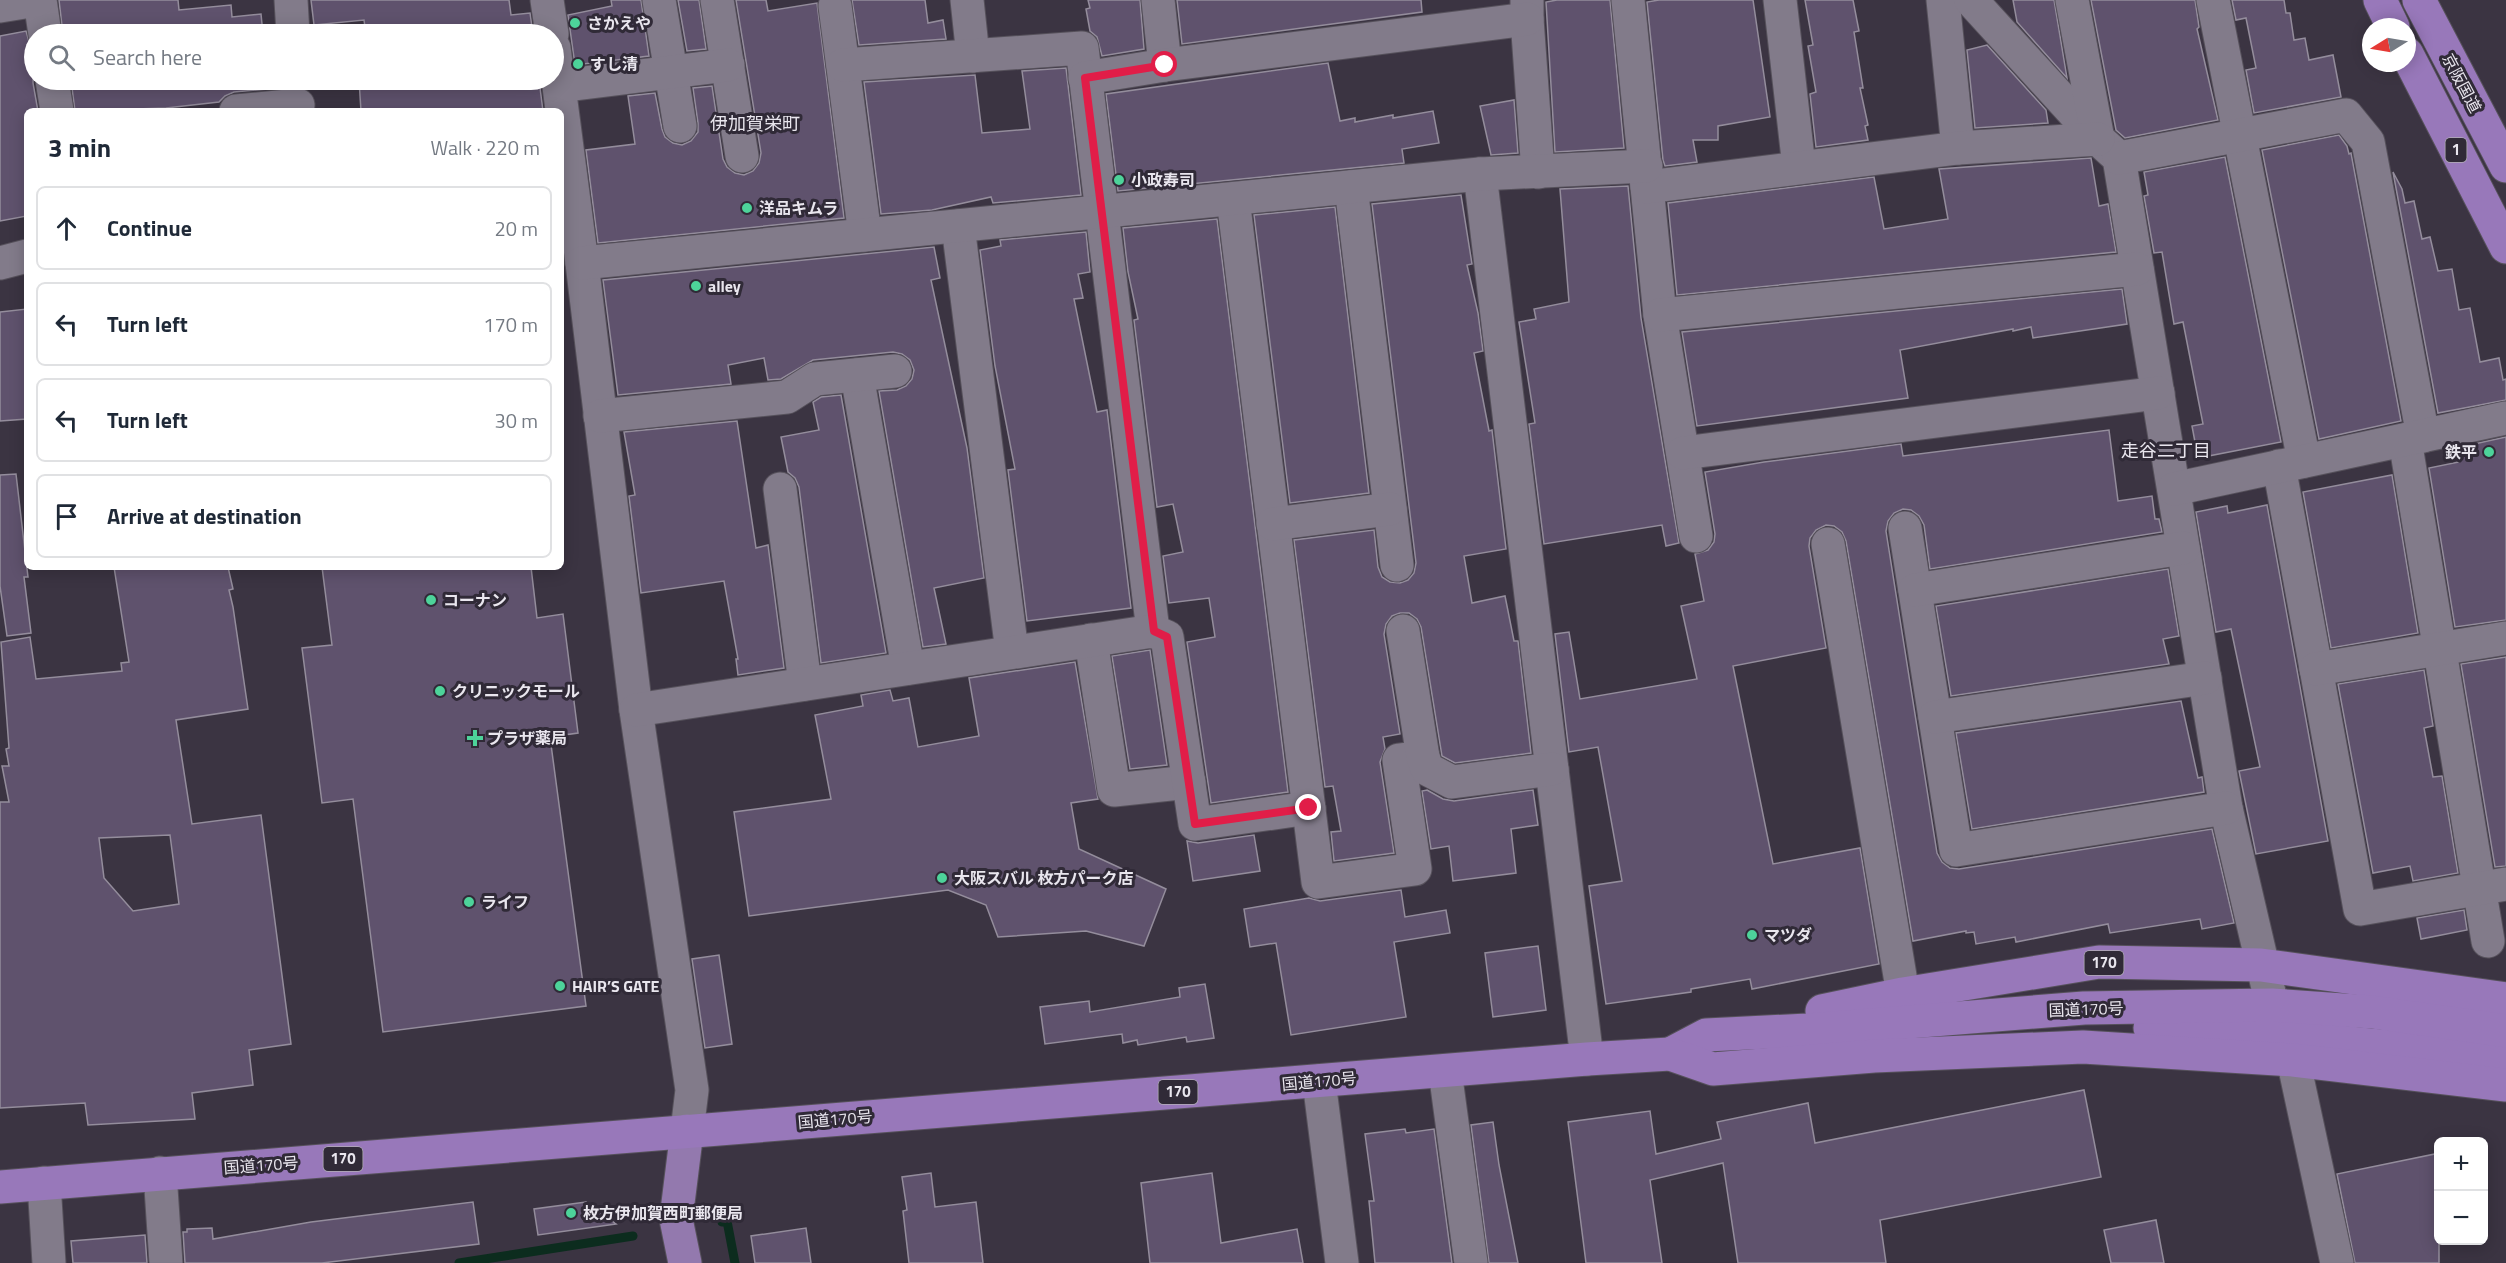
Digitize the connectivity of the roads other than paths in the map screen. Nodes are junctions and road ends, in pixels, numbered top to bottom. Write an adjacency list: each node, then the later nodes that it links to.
1 (39, 0): 14 (street); 18 (street)
2 (291, 0): 19 (street)
3 (547, 0): 20 (street)
4 (659, 0): 26 (street)
5 (717, 0): 22 (street)
6 (967, 0): 21 (street)
7 (1158, 0): 24 (street)
8 (1628, 0): 45 (street)
9 (1780, 0): 42 (street)
10 (1943, 0): 37 (street)
11 (1971, 0): 38 (street)
12 (2072, 0): 38 (street)
13 (2213, 0): 36 (street)
14 (0, 6)
15 (835, 6): 23 (street)
16 (2423, 8): 41 (highway, 京阪国道 / 1)
17 (1527, 10): 24 (street); 43 (street)
18 (43, 24)
19 (292, 24)
20 (551, 24)
21 (973, 56): 23 (street); 27 (street)
22 (728, 65): 26 (street); 40 (street)
23 (843, 65): 51 (street)
24 (1165, 65): 27 (street)
25 (2416, 71): 52 (highway, 1)
26 (672, 72): 28 (street); 35 (street)
27 (1085, 78): 49 (street)
28 (564, 85)
29 (54, 90): 32 (street)
30 (559, 90): 34 (street)
31 (298, 99): 33 (street)
32 (57, 108)
33 (252, 108)
34 (561, 108)
35 (680, 126)
36 (2240, 135): 38 (street); 63 (street); 65 (street)
37 (1958, 148): 38 (street); 42 (street)
38 (2108, 148): 56 (street)
39 (564, 149): 46 (street)
40 (742, 156)
41 (2506, 166)
42 (1799, 167): 45 (street)
43 (1538, 172): 44 (street); 45 (street)
44 (1480, 174): 47 (street); 89 (street)
45 (1647, 176): 57 (street)
46 (567, 187): 55 (street)
47 (1351, 187): 48 (street); 68 (street)
48 (1233, 199): 49 (street); 69 (street)
49 (1102, 212): 50 (street); 76 (street)
50 (958, 226): 51 (street); 81 (street)
51 (865, 235): 55 (street)
52 (2506, 246)
53 (24, 257): 54 (street)
54 (0, 263)
55 (582, 263): 61 (street)
56 (2137, 269): 57 (street); 60 (street)
57 (1660, 315): 64 (street)
58 (896, 371): 59 (street)
59 (857, 375): 61 (street); 82 (street)
60 (2158, 393): 64 (street); 67 (street)
61 (600, 416): 86 (street)
62 (2506, 418): 63 (street)
63 (2414, 438): 65 (street); 80 (street)
64 (1683, 453): 71 (street)
65 (2292, 464): 67 (street); 83 (street)
66 (780, 489): 85 (street)
67 (2174, 489): 73 (street)
68 (1390, 509): 69 (street); 74 (street)
69 (1273, 524): 91 (street)
70 (1905, 528): 75 (street)
71 (1696, 536)
72 (1828, 544): 96 (street)
73 (2183, 548): 75 (street); 84 (street)
74 (1397, 565)
75 (1915, 590): 87 (street)
76 (1154, 631): 79 (street); 90 (street)
77 (1403, 631): 88 (street)
78 (2506, 638): 80 (street)
79 (1091, 640): 81 (street); 90 (street)
80 (2439, 649): 83 (street); 93 (street)
81 (1012, 652): 82 (street)
82 (908, 668): 85 (street)
83 (2316, 669): 93 (street)
84 (2205, 678): 87 (street); 92 (street)
85 (805, 684): 86 (street)
86 (636, 710): 109 (street)
87 (1935, 717): 92 (street)
88 (1423, 757): 89 (street); 91 (street)
89 (1552, 769): 105 (street)
90 (1189, 782): 91 (street)
91 (1309, 808)
92 (2226, 808): 95 (street)
93 (2493, 887): 94 (street)
94 (2488, 941)
95 (2261, 965): 96 (highway, 170); 97 (highway, 170); 98 (street)
96 (1903, 993): 101 (highway, 170)
97 (2506, 999)
98 (2272, 1005): 99 (highway, 国道170号 / 170); 100 (highway, 国道170号 / 170)
99 (1933, 1019): 101 (highway, 国道170号 / 170); 102 (highway, 170)
100 (2506, 1031)
101 (1706, 1035): 103 (highway, 国道170号 / 170)
102 (2291, 1048): 103 (highway, 国道170号); 104 (highway, 170); 108 (highway, 国道170号 / 170); 118 (street)
103 (1670, 1054): 105 (highway, 国道170号 / 170)
104 (2506, 1058)
105 (1587, 1059): 106 (highway, 国道170号 / 170)
106 (1444, 1071): 107 (highway, 国道170号 / 170); 117 (street)
107 (1319, 1081): 109 (highway, 国道170号 / 170); 116 (street)
108 (2506, 1085)
109 (687, 1131): 110 (highway, 国道170号 / 170); 115 (main road)
110 (160, 1173): 111 (highway, 国道170号 / 170); 114 (street)
111 (44, 1183): 112 (highway, 国道170号 / 170); 113 (street)
112 (0, 1187)
113 (49, 1263)
114 (166, 1263)
115 (685, 1263)
116 (1342, 1263)
117 (1471, 1263)
118 (2337, 1263)

